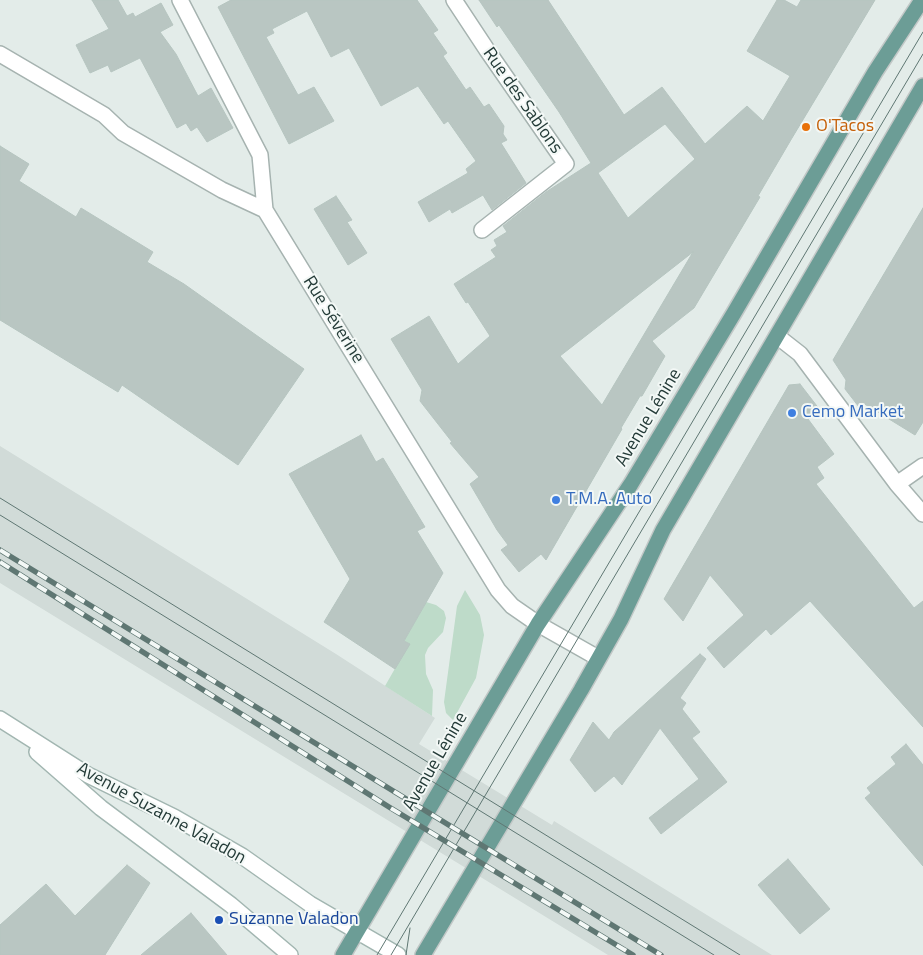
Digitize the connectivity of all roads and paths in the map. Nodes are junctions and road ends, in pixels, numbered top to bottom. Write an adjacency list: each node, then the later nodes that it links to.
1 (180, 0): 6 (street)
2 (454, 0): 7 (street, Rue des Sablons)
3 (922, 0): 12 (main road, Avenue Lénine)
4 (0, 54): 6 (street)
5 (923, 86): 8 (main road)
6 (265, 210): 12 (street, Rue Séverine)
7 (482, 230)
8 (778, 336): 10 (street); 13 (main road)
9 (923, 466): 10 (street)
10 (897, 484): 11 (street)
11 (923, 514)
12 (538, 624): 13 (street, Rue Séverine); 15 (main road, Avenue Lénine)
13 (598, 658): 19 (main road)
14 (0, 720): 15 (street, Avenue Suzanne Valadon); 16 (street, Avenue Suzanne Valadon)
15 (358, 931): 17 (main road, Avenue Lénine); 18 (street, Avenue Suzanne Valadon)
16 (290, 955)
17 (343, 955)
18 (398, 955)
19 (423, 955)

